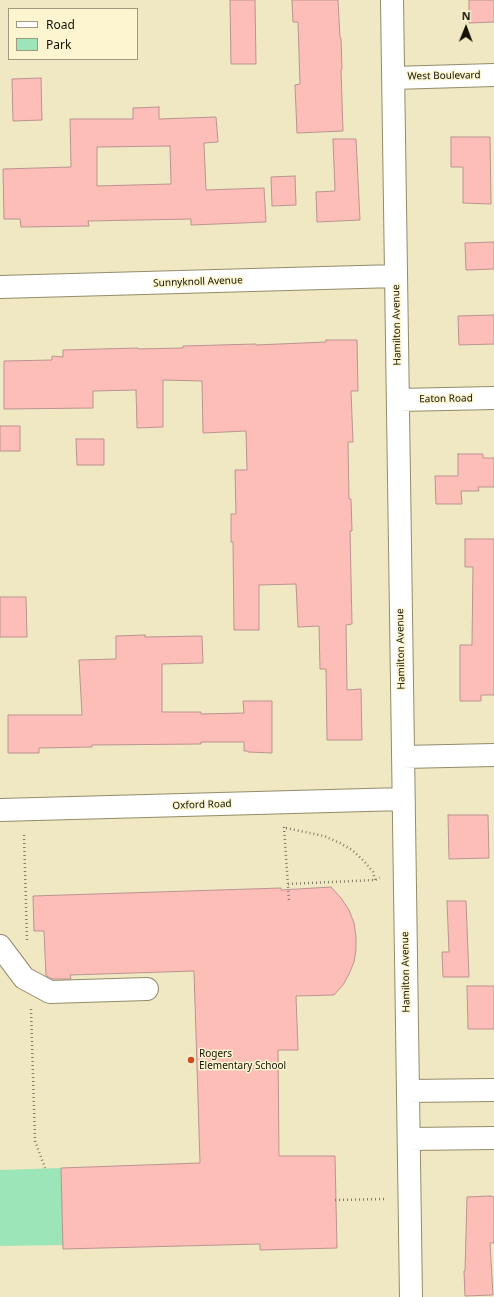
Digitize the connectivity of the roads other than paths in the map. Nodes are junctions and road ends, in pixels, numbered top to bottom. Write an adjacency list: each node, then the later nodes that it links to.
1 (392, 0): 3 (street, Hamilton Avenue)
2 (494, 75): 3 (street, West Boulevard)
3 (394, 78): 4 (street, Hamilton Avenue)
4 (396, 276): 5 (street, Sunnyknoll Avenue); 7 (street, Hamilton Avenue)
5 (0, 287)
6 (494, 398): 7 (street, Eaton Road)
7 (398, 400): 9 (street, Hamilton Avenue)
8 (494, 755): 9 (street)
9 (403, 757): 10 (street, Hamilton Avenue)
10 (404, 799): 11 (street, Oxford Road); 16 (street, Hamilton Avenue)
11 (0, 810)
12 (0, 941): 13 (street)
13 (0, 946): 14 (street)
14 (147, 989)
15 (494, 1090): 16 (street)
16 (408, 1091): 18 (street, Hamilton Avenue)
17 (494, 1138): 18 (street)
18 (409, 1139): 19 (street, Hamilton Avenue)
19 (411, 1297)

